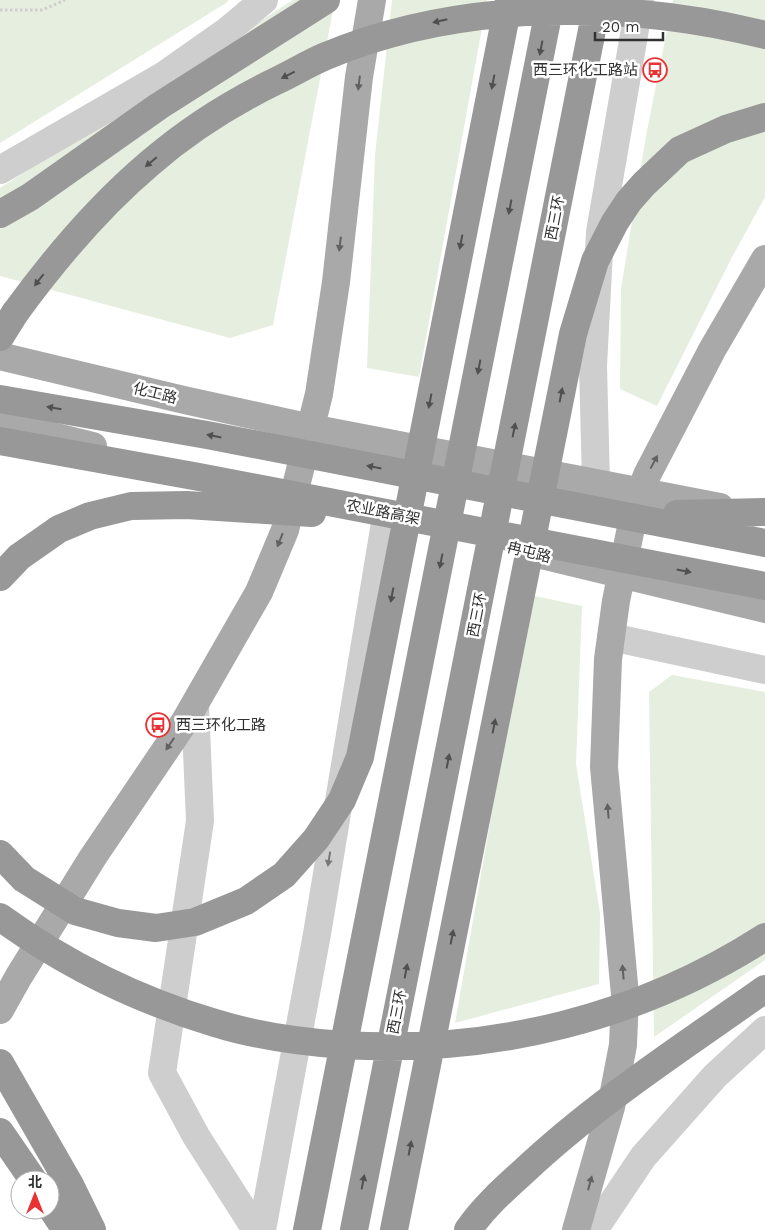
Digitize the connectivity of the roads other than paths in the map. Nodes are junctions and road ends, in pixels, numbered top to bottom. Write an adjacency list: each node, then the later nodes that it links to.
1 (264, 0): 10 (street)
2 (326, 0): 11 (highway)
3 (372, 0): 17 (main road, one-way to 17)
4 (509, 0): 33 (highway, one-way to 33, bridge)
5 (551, 0): 45 (highway, one-way to 45, bridge)
6 (598, 0): 46 (highway, 西三环, one-way to 6, bridge)
7 (640, 0): 19 (street)
8 (765, 35): 13 (highway, one-way to 13, bridge)
9 (765, 117): 47 (highway, one-way to 9, bridge)
10 (0, 170)
11 (0, 214)
12 (765, 259): 20 (main road, one-way to 12)
13 (0, 337)
14 (0, 356): 17 (main road, 化工路)
15 (0, 399): 22 (highway, one-way to 15, bridge)
16 (0, 423): 21 (main road)
17 (311, 428): 19 (main road); 21 (main road)
18 (0, 441): 24 (highway, 农业路高架, bridge)
19 (596, 483): 20 (main road)
20 (640, 492): 23 (main road); 26 (main road)
21 (294, 495): 24 (main road, 冉屯路); 32 (main road, one-way to 32)
22 (573, 506): 23 (highway, bridge); 25 (highway, bridge)
23 (765, 514)
24 (393, 516): 26 (main road, 冉屯路); 27 (highway, bridge); 28 (highway, 农业路高架, one-way to 28, bridge); 44 (street, one-way to 44)
25 (765, 543)
26 (621, 575): 29 (main road, 冉屯路); 30 (main road)
27 (0, 577)
28 (765, 586)
29 (765, 609)
30 (611, 637): 31 (street); 49 (main road, one-way to 30)
31 (765, 670)
32 (195, 705): 37 (main road, one-way to 37); 43 (street)
33 (0, 854)
34 (0, 917): 35 (highway, bridge)
35 (765, 937)
36 (765, 989): 48 (highway, bridge)
37 (0, 1010)
38 (765, 1030): 50 (street)
39 (0, 1062): 42 (highway)
40 (0, 1132): 41 (highway)
41 (25, 1170)
42 (92, 1230)
43 (256, 1230)
44 (262, 1230)
45 (307, 1230)
46 (354, 1230)
47 (394, 1230)
48 (468, 1230)
49 (576, 1230)
50 (594, 1230)

